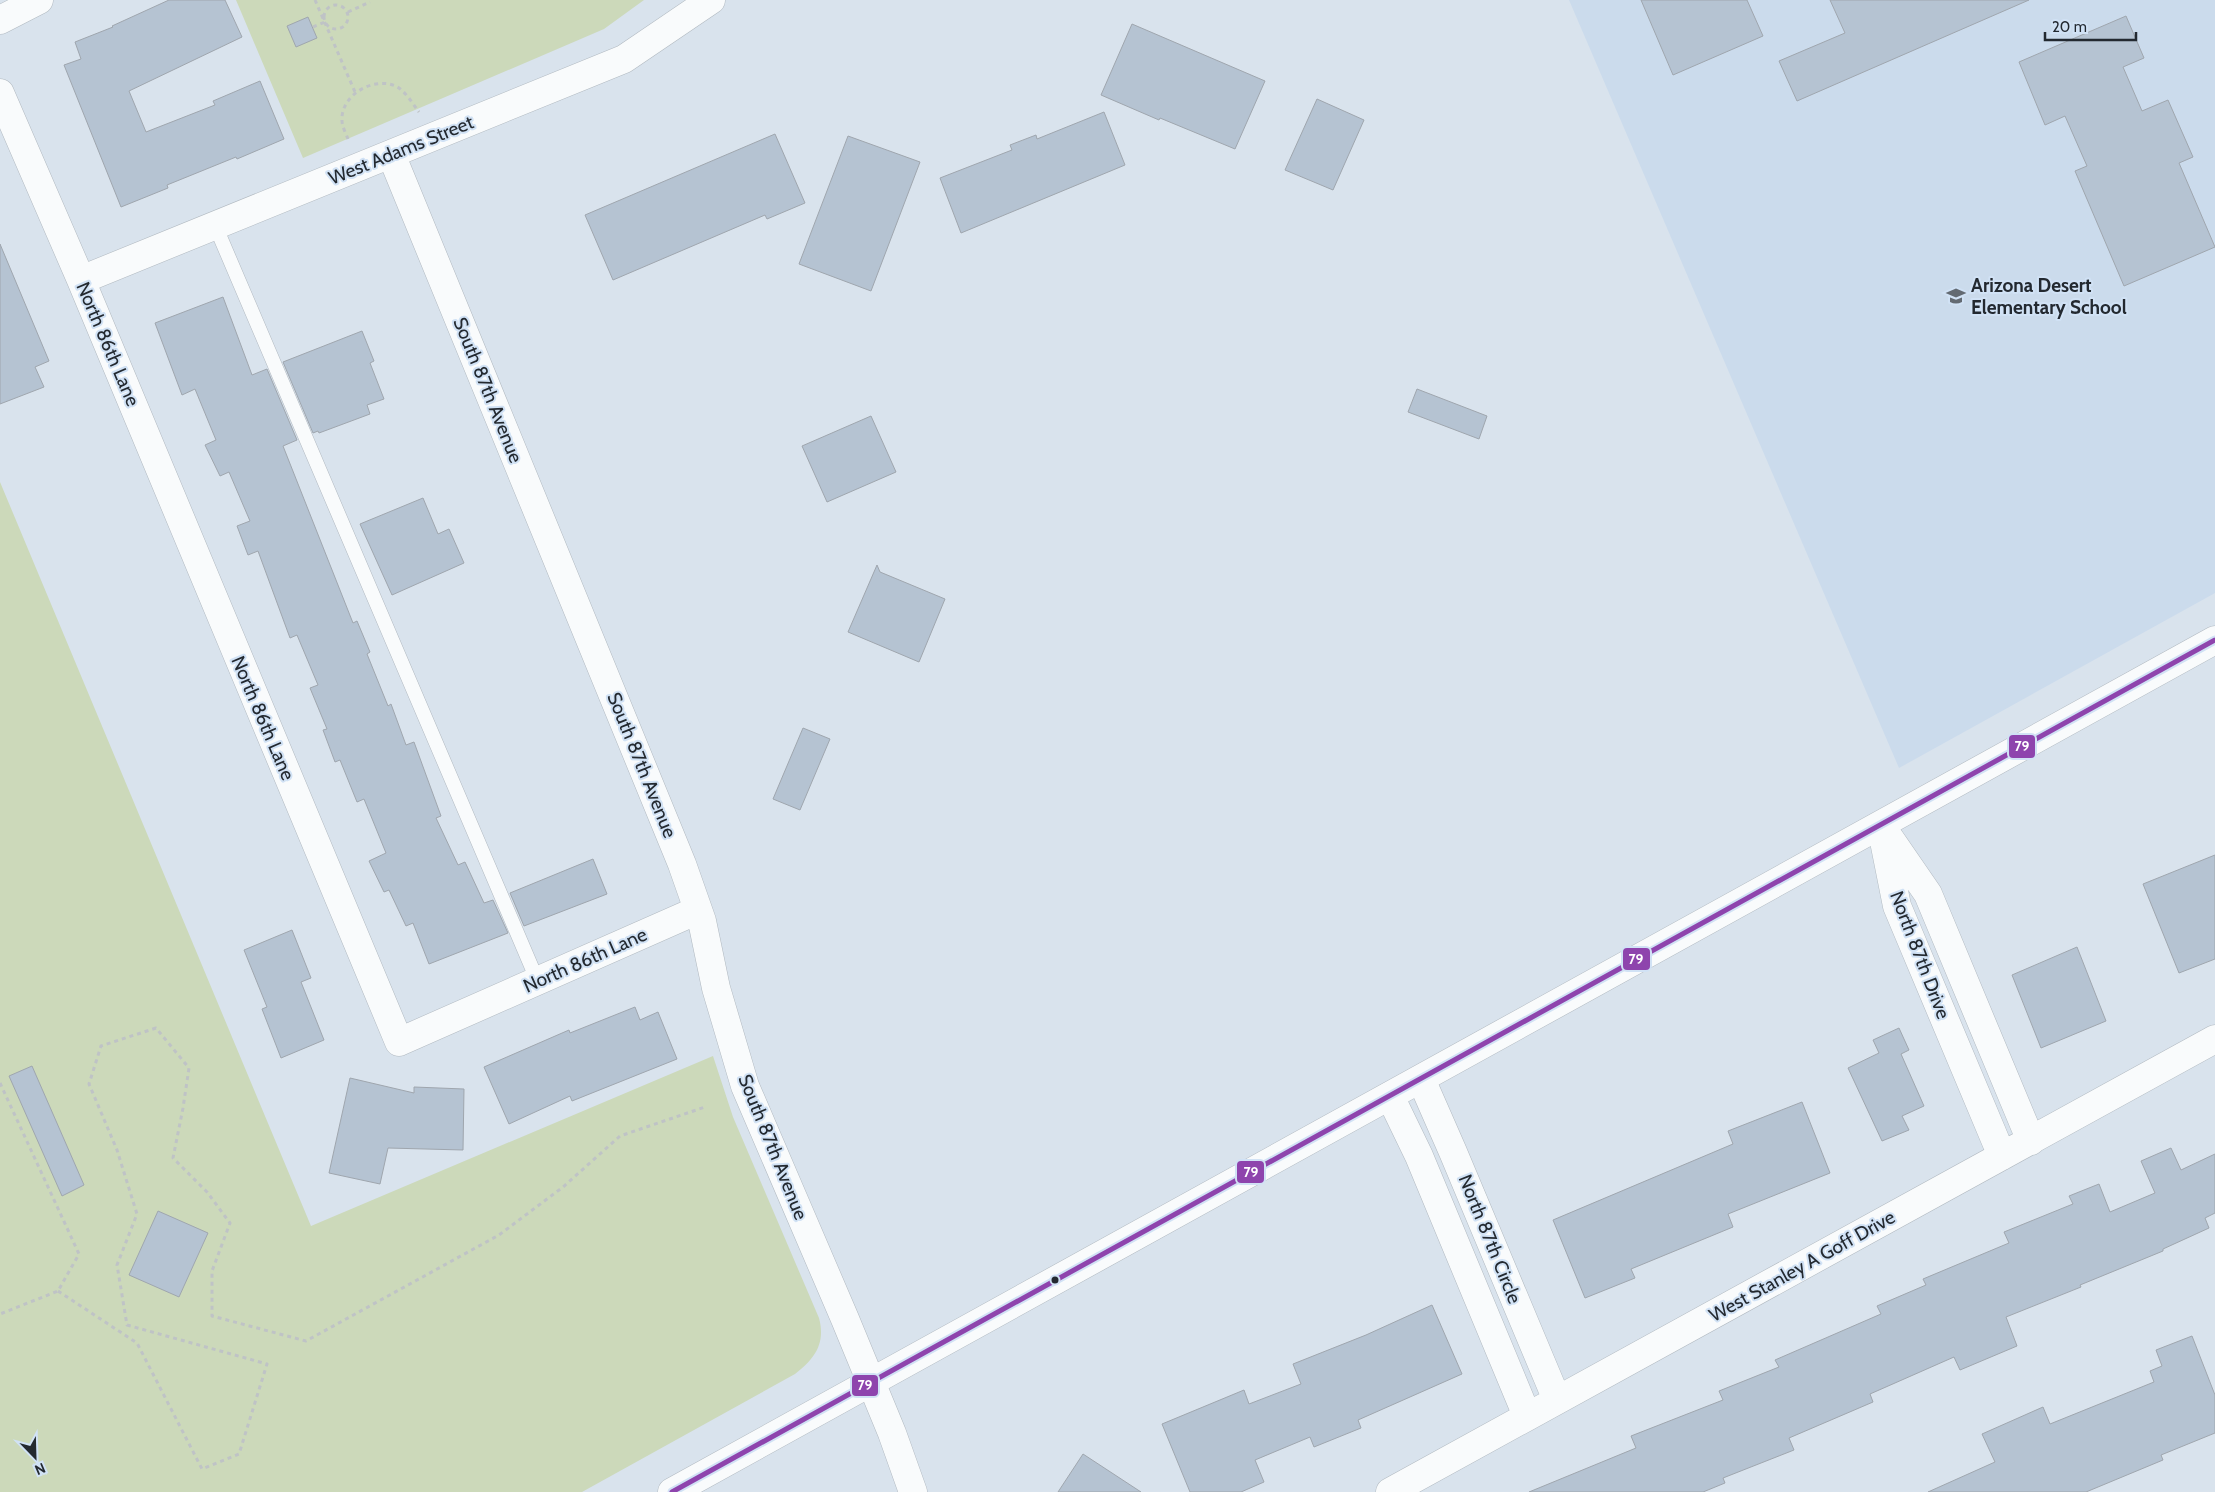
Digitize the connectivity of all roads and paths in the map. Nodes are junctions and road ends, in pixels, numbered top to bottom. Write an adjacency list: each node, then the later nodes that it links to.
1 (39, 0): 6 (street)
2 (315, 0): 7 (path)
3 (711, 0): 11 (street, West Adams Street)
4 (370, 2): 5 (path)
5 (347, 12): 7 (path); 7 (path)
6 (0, 20)
7 (325, 22): 8 (path); 10 (path)
8 (313, 27)
9 (0, 92): 15 (street, North 86th Lane)
10 (355, 92): 11 (path); 13 (path)
11 (430, 138): 12 (street, West Adams Street)
12 (391, 154): 13 (street, West Adams Street); 18 (street, South 87th Avenue)
13 (361, 166): 14 (street, West Adams Street)
14 (215, 225): 15 (street, West Adams Street); 19 (lane)
15 (81, 280): 19 (street, North 86th Lane)
16 (2215, 640): 17 (street)
17 (1880, 826): 21 (street); 25 (street, North 87th Drive); 26 (street, North 87th Drive)
18 (698, 910): 19 (street, North 86th Lane); 29 (street, South 87th Avenue)
19 (538, 982)
20 (2215, 1040): 25 (street, West Stanley A Goff Drive)
21 (1420, 1079): 23 (street); 30 (street, North 87th Circle)
22 (0, 1084): 27 (path)
23 (1390, 1096): 29 (street); 31 (street, North 87th Circle)
24 (705, 1107): 27 (path)
25 (2031, 1141): 26 (street, West Stanley A Goff Drive)
26 (2002, 1156): 30 (street, West Stanley A Goff Drive)
27 (58, 1291): 28 (path)
28 (0, 1314)
29 (871, 1382): 32 (street); 33 (street, South 87th Avenue)
30 (1556, 1400): 31 (street, West Stanley A Goff Drive)
31 (1527, 1416): 34 (street, West Stanley A Goff Drive)
32 (672, 1492)
33 (914, 1492)
34 (1390, 1492)

